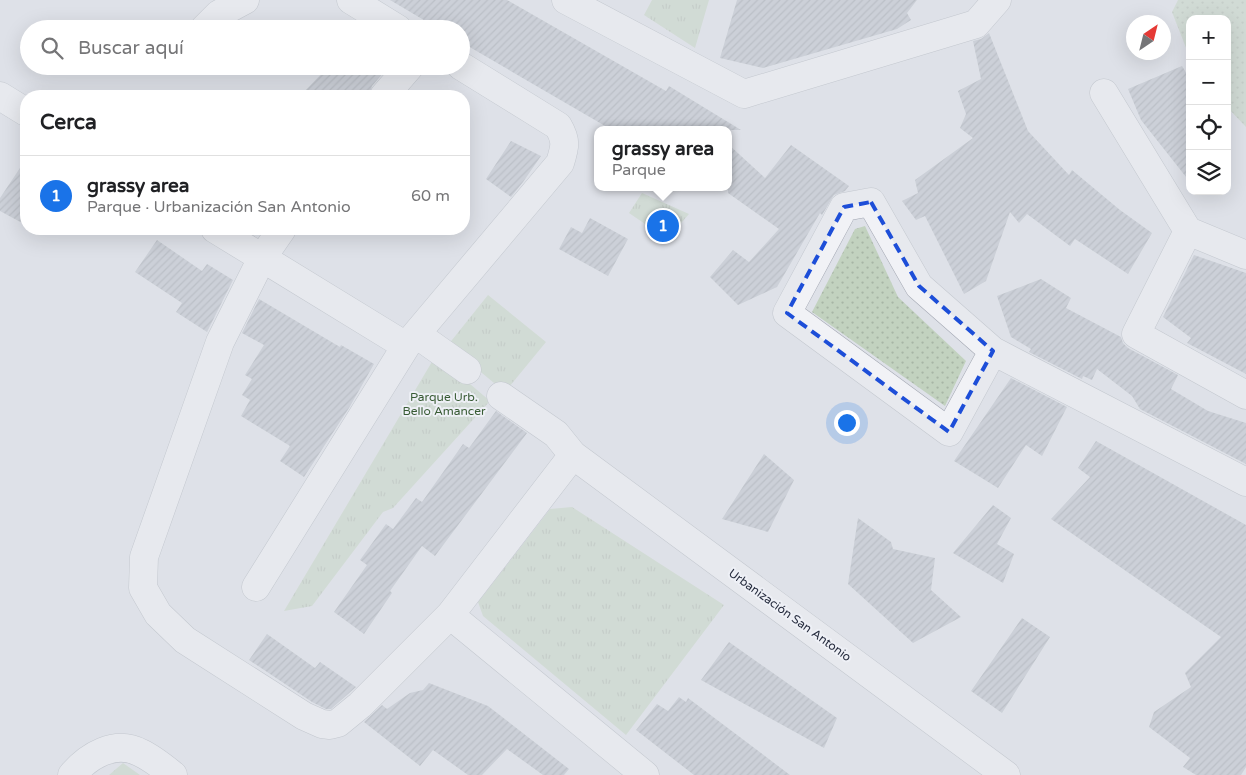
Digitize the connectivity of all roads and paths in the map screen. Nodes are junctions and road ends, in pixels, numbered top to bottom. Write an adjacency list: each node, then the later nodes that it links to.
1 (245, 0): 5 (street)
2 (351, 0): 6 (street)
3 (566, 0): 4 (street)
4 (997, 0)
5 (213, 20)
6 (383, 20)
7 (470, 72): 18 (street)
8 (402, 75): 9 (street)
9 (389, 90)
10 (1104, 93): 13 (street)
11 (0, 96): 12 (street)
12 (20, 108)
13 (1188, 231): 16 (street); 21 (street)
14 (224, 235): 17 (street)
15 (278, 235): 17 (street)
16 (1246, 255)
17 (262, 258): 18 (street); 26 (street)
18 (411, 340): 20 (street); 25 (street)
19 (993, 350): 19 (street); 24 (street)
20 (467, 370)
21 (1246, 395)
22 (501, 396): 23 (street, Urbanización San Antonio)
23 (573, 455): 26 (street); 30 (street, Urbanización San Antonio)
24 (1246, 482)
25 (256, 587)
26 (450, 615): 29 (street)
27 (72, 775): 28 (street)
28 (173, 775)
29 (645, 775)
30 (1006, 775)

